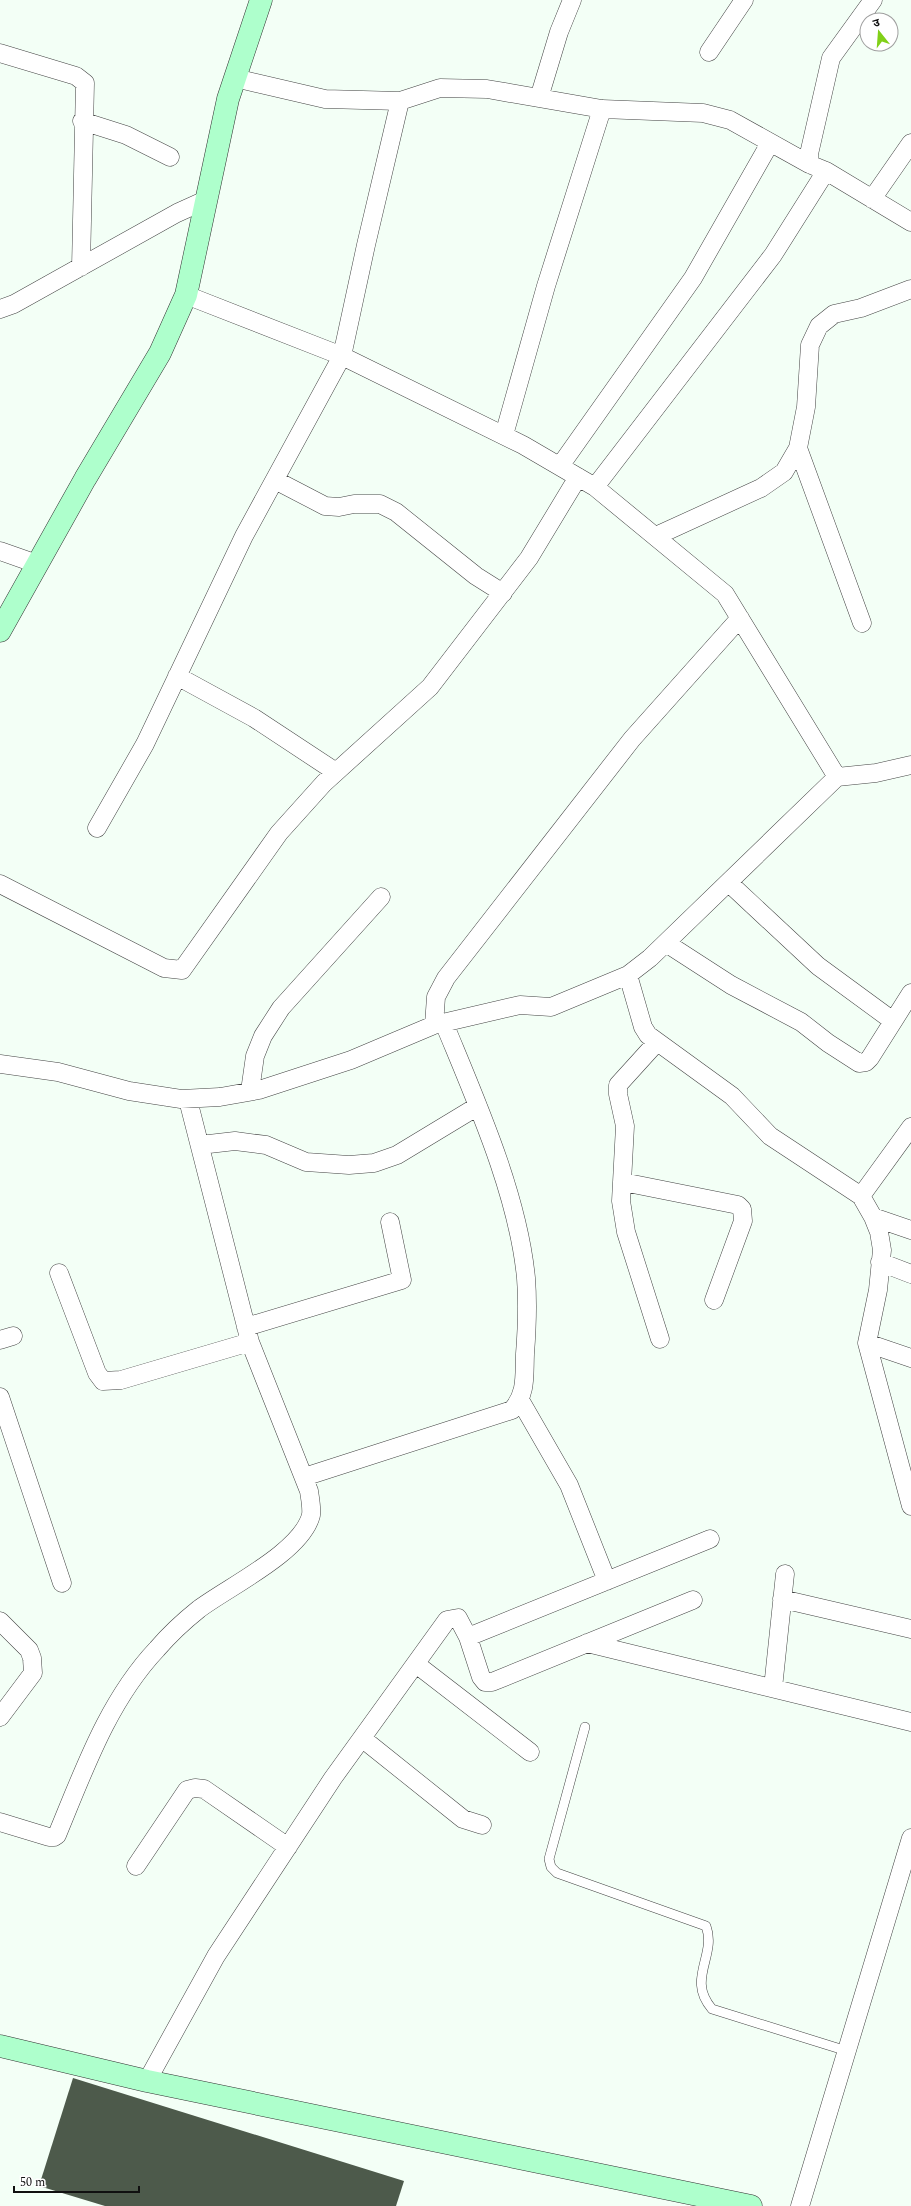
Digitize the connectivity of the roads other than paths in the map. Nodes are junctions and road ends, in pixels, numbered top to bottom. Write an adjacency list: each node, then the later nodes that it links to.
1 (260, 0): 7 (street)
2 (572, 0): 8 (street)
3 (744, 0): 5 (street)
4 (873, 0): 15 (street)
5 (709, 52)
6 (0, 53): 11 (street)
7 (235, 78): 9 (street); 17 (street)
8 (538, 98): 9 (street); 10 (street)
9 (400, 101): 24 (street)
10 (602, 109): 12 (street); 25 (street)
11 (82, 121): 14 (street); 20 (street)
12 (770, 143): 15 (street); 27 (street)
13 (911, 143): 18 (street)
14 (170, 157)
15 (809, 164): 16 (street)
16 (826, 171): 18 (street); 30 (street)
17 (208, 199): 20 (street); 22 (street)
18 (872, 199): 19 (street)
19 (911, 222)
20 (81, 267): 23 (street)
21 (911, 289): 26 (street)
22 (186, 295): 24 (street); 33 (street)
23 (0, 310)
24 (342, 356): 25 (street); 29 (street)
25 (504, 435): 27 (street)
26 (798, 448): 31 (street); 36 (street)
27 (560, 466): 28 (street)
28 (578, 477): 30 (street); 34 (street)
29 (275, 480): 34 (street); 38 (street)
30 (595, 487): 31 (street)
31 (656, 536): 35 (street)
32 (0, 551): 33 (street)
33 (37, 564): 37 (street)
34 (503, 593): 40 (street)
35 (740, 618): 41 (street); 50 (street)
36 (862, 623)
37 (0, 631)
38 (177, 676): 40 (street); 42 (street)
39 (911, 765): 41 (street)
40 (336, 772): 44 (street)
41 (837, 777): 43 (street)
42 (97, 828)
43 (729, 883): 46 (street); 49 (street)
44 (0, 884)
45 (381, 897): 53 (street)
46 (666, 943): 47 (street); 49 (street)
47 (628, 975): 50 (street); 51 (street)
48 (911, 993): 49 (street)
49 (893, 1021)
50 (439, 1024): 53 (street); 55 (street)
51 (657, 1042): 58 (street); 59 (street)
52 (0, 1064): 54 (street)
53 (250, 1092): 54 (street)
54 (188, 1100): 57 (street)
55 (478, 1106): 57 (street); 72 (street)
56 (911, 1127): 59 (street)
57 (200, 1145): 67 (street)
58 (623, 1182): 66 (street); 68 (street)
59 (861, 1196): 60 (street)
60 (873, 1217): 62 (street); 63 (street)
61 (390, 1222): 67 (street)
62 (911, 1230)
63 (880, 1262): 65 (street); 69 (street)
64 (59, 1273): 67 (street)
65 (911, 1274)
66 (714, 1300)
67 (248, 1334): 73 (street)
68 (660, 1339)
69 (867, 1343): 70 (street); 74 (street)
70 (911, 1358)
71 (0, 1397): 78 (street)
72 (520, 1400): 73 (street); 77 (street)
73 (304, 1477): 92 (street)
74 (910, 1497)
75 (710, 1539): 77 (street)
76 (785, 1574): 79 (street)
77 (606, 1582): 83 (street)
78 (62, 1583)
79 (782, 1599): 82 (street); 86 (street)
80 (693, 1600): 84 (street)
81 (0, 1621): 87 (street)
82 (911, 1629)
83 (468, 1637): 84 (street); 85 (street)
84 (587, 1643): 86 (street)
85 (416, 1664): 90 (street); 91 (street)
86 (773, 1688): 88 (street)
87 (0, 1718)
88 (911, 1722)
89 (585, 1727): 98 (lane)
90 (363, 1739): 93 (street); 95 (street)
91 (530, 1752)
92 (0, 1822)
93 (482, 1825)
94 (910, 1844): 98 (street)
95 (288, 1847): 96 (street); 99 (street)
96 (136, 1866)
97 (0, 2046): 99 (street)
98 (847, 2051): 101 (street)
99 (147, 2081): 100 (street)
100 (751, 2206)
101 (800, 2206)

